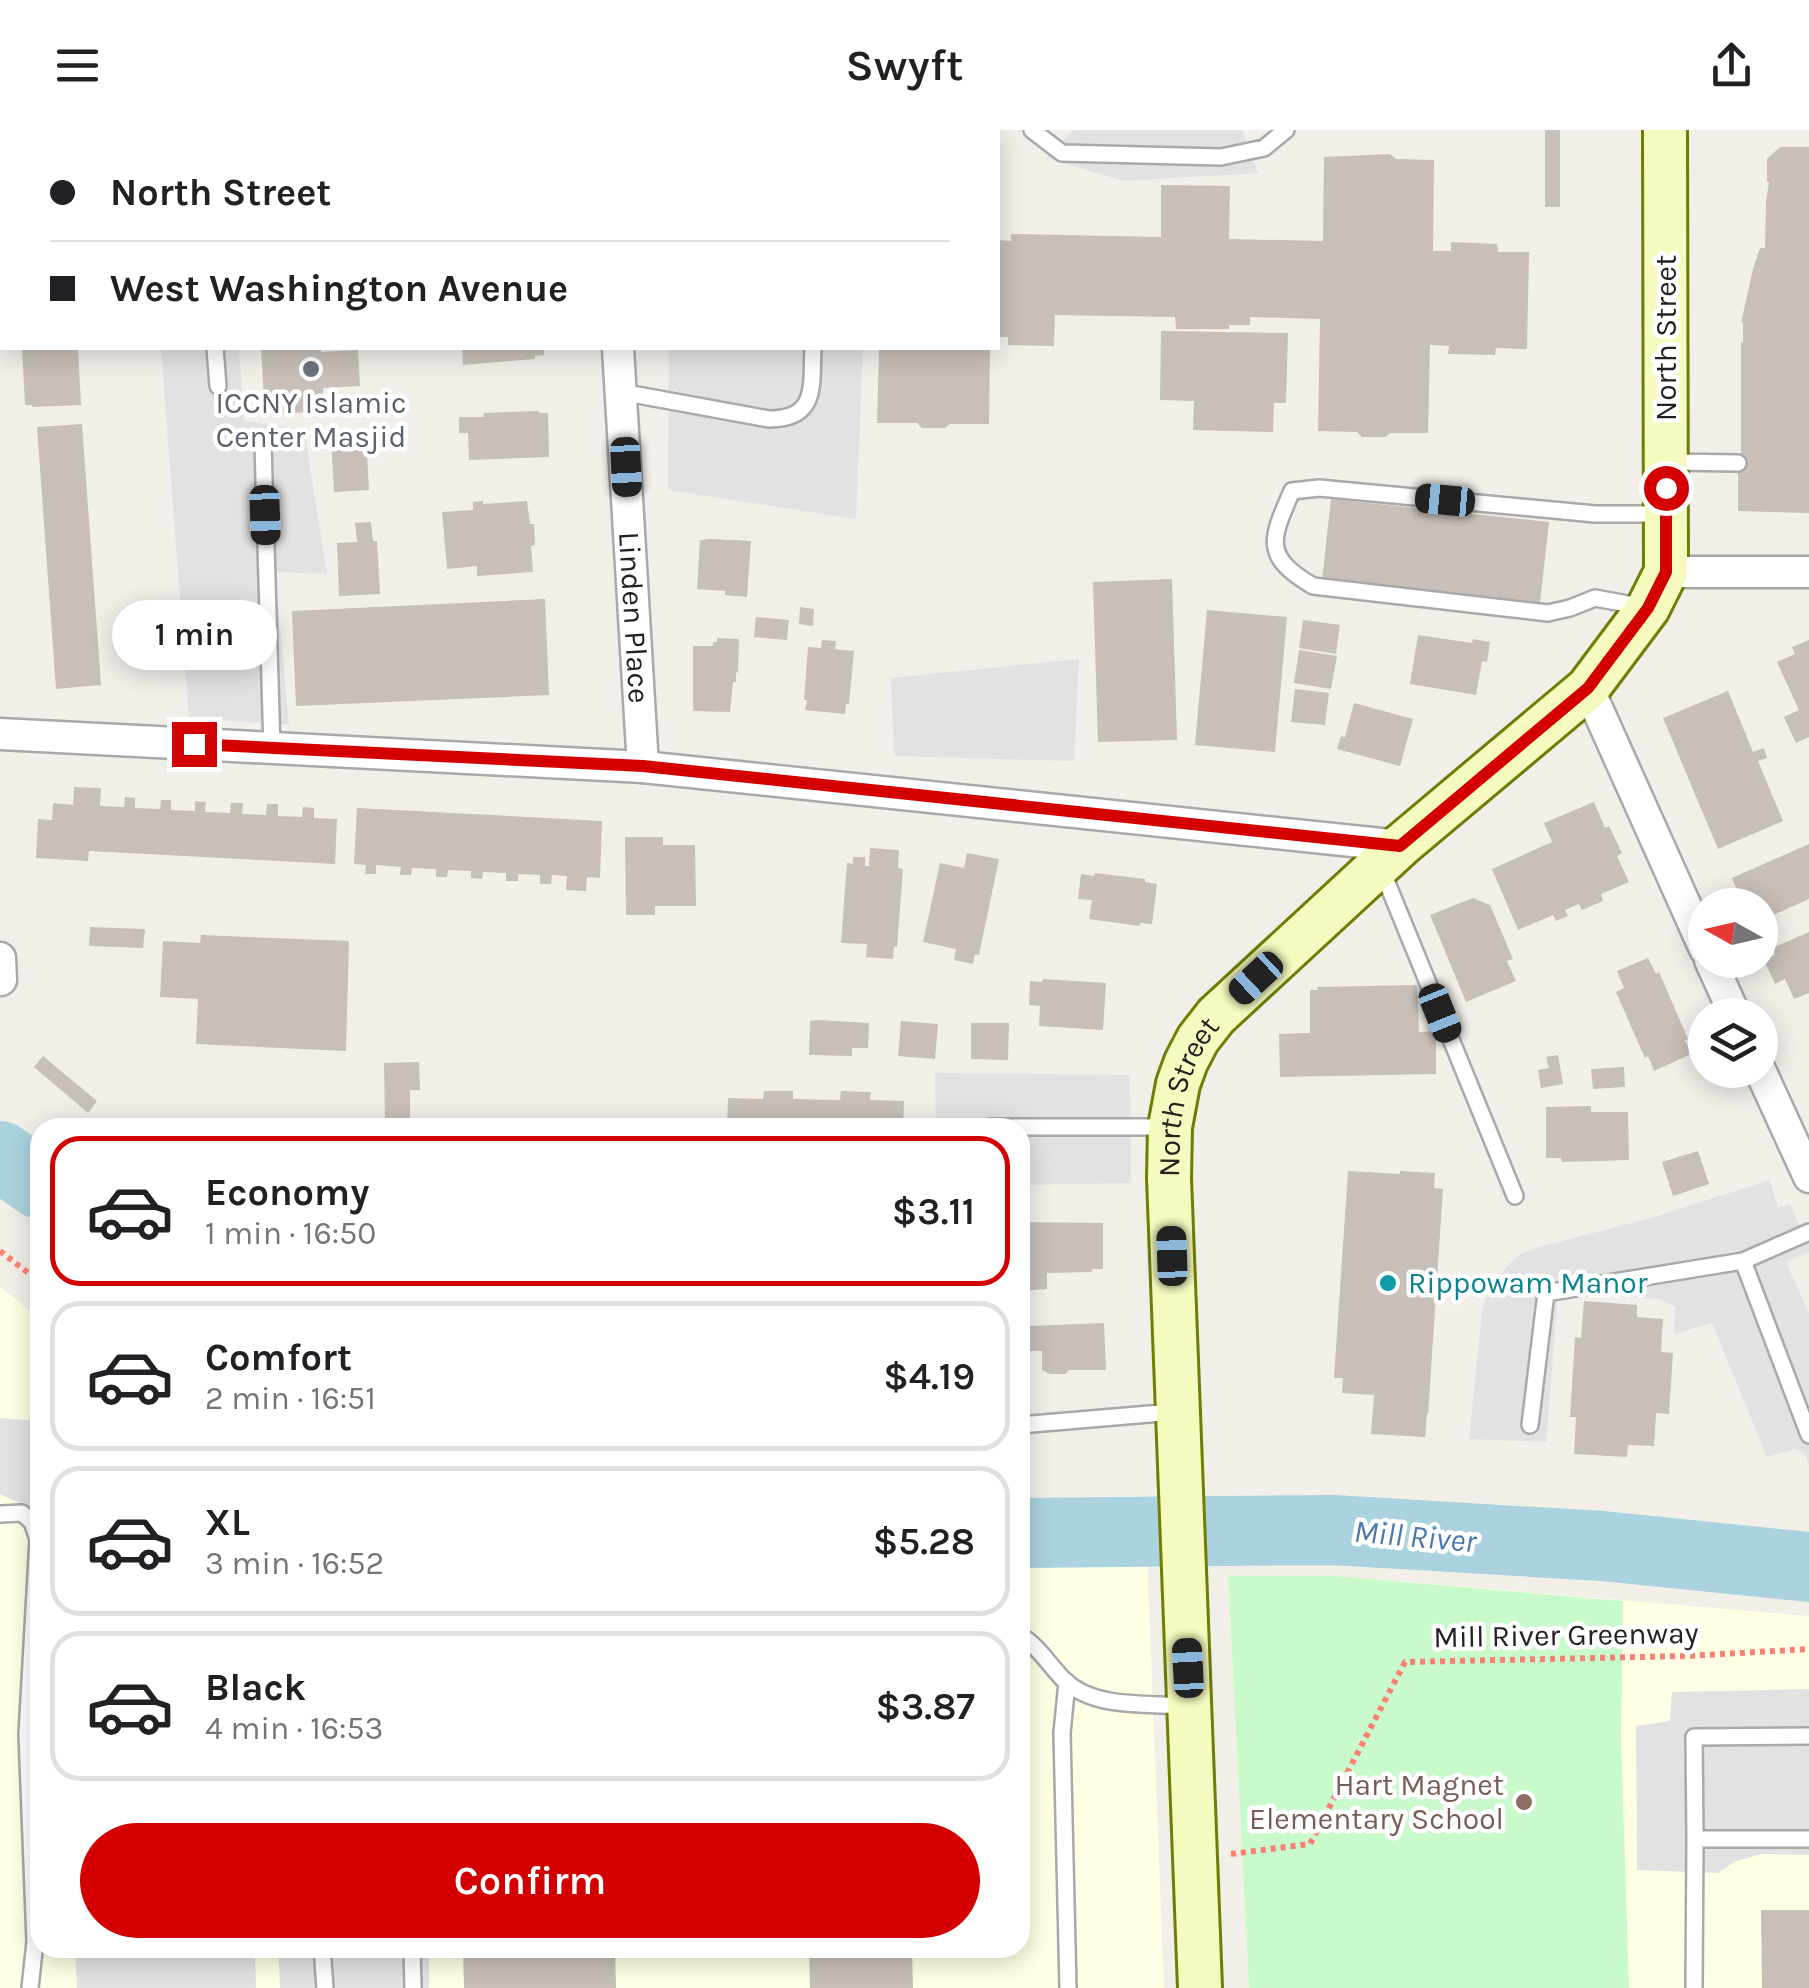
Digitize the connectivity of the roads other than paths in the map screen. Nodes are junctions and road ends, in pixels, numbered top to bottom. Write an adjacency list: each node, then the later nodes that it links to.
1 (1032, 130): 2 (lane)
2 (1286, 130)
3 (1666, 130): 10 (street, North Street)
4 (215, 350): 7 (lane)
5 (618, 350): 8 (street, Linden Place)
6 (813, 350): 8 (lane)
7 (218, 386)
8 (621, 392): 18 (street, Linden Place)
9 (263, 445): 17 (lane)
10 (1666, 462): 11 (lane); 12 (street, North Street)
11 (1738, 464)
12 (1666, 514): 14 (street, North Street); 14 (lane)
13 (1809, 572): 14 (street)
14 (1657, 590): 15 (street, North Street)
15 (1588, 688): 19 (street, North Street); 20 (street)
16 (0, 734): 17 (street)
17 (272, 748): 18 (street)
18 (643, 766): 19 (street)
19 (1390, 855): 25 (street, North Street); 27 (lane)
20 (1688, 911)
21 (0, 958): 22 (street)
22 (1, 980)
23 (1768, 1088): 26 (street)
24 (1030, 1127): 25 (lane)
25 (1170, 1127): 30 (street, North Street)
26 (1809, 1177)
27 (1515, 1196)
28 (1809, 1232): 29 (lane)
29 (1743, 1261): 32 (lane); 33 (lane)
30 (1177, 1416): 31 (lane); 39 (street, North Street)
31 (1030, 1424)
32 (1530, 1426)
33 (1809, 1434)
34 (0, 1514): 35 (lane)
35 (30, 1520)
36 (1030, 1642): 38 (lane)
37 (30, 1681): 41 (lane)
38 (1067, 1682): 39 (lane); 50 (lane)
39 (1189, 1706): 51 (street, North Street)
40 (1809, 1736): 42 (lane)
41 (30, 1812)
42 (1695, 1839): 43 (lane); 52 (lane)
43 (1809, 1840)
44 (33, 1958): 47 (lane)
45 (323, 1958): 48 (lane)
46 (412, 1958): 49 (lane)
47 (30, 1988)
48 (325, 1988)
49 (413, 1988)
50 (1068, 1988)
51 (1200, 1988)
52 (1694, 1988)

